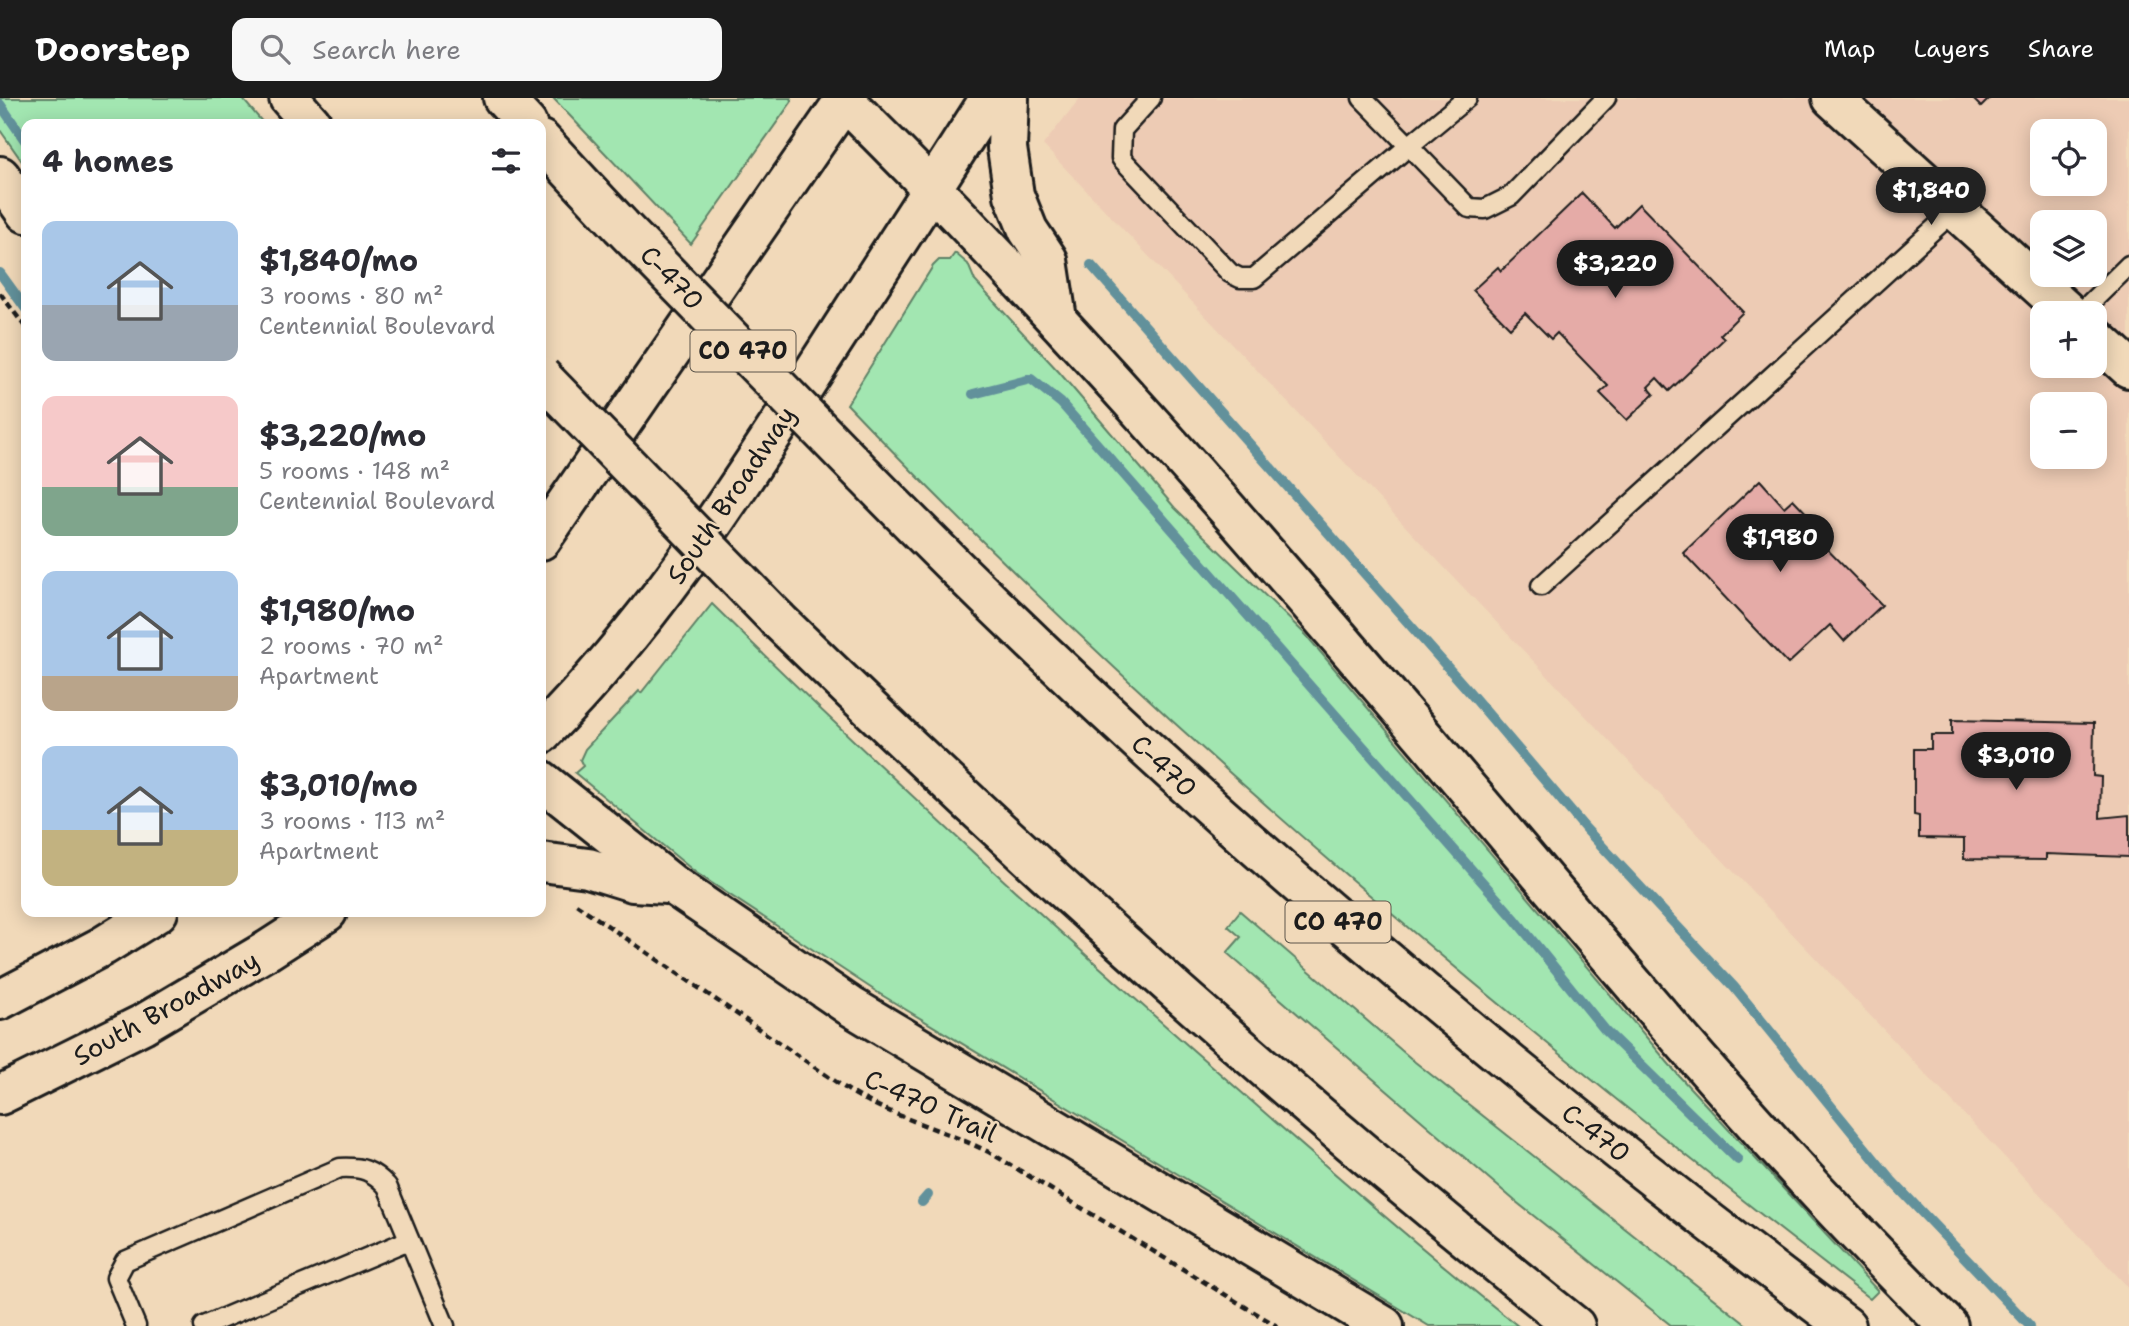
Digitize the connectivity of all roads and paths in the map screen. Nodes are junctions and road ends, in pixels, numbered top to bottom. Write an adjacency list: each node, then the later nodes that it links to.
1 (289, 98): 11 (main road)
2 (503, 98): 12 (main road)
3 (990, 98): 16 (main road, South Broadway)
4 (1009, 98): 23 (main road)
5 (1151, 98): 14 (lane)
6 (1362, 98): 14 (lane)
7 (1467, 98): 14 (lane)
8 (1832, 98): 18 (main road)
9 (844, 99): 16 (main road); 26 (main road)
10 (1599, 100): 14 (lane)
11 (308, 119)
12 (522, 119)
13 (546, 145): 44 (main road, C-470 / CO 470, bridge)
14 (1409, 146)
15 (0, 176): 17 (main road)
16 (932, 188): 23 (main road); 28 (main road, South Broadway)
17 (21, 205)
18 (1956, 209): 21 (main road); 27 (lane)
19 (2129, 265): 22 (lane)
20 (0, 293): 24 (path)
21 (2056, 301)
22 (2092, 301)
23 (1057, 319): 45 (main road)
24 (21, 321)
25 (546, 381): 43 (main road, bridge)
26 (546, 533)
27 (1541, 586)
28 (546, 729)
29 (546, 784): 31 (main road)
30 (546, 863): 31 (main road)
31 (673, 885): 42 (main road)
32 (569, 900): 41 (path, C-470 Trail)
33 (150, 917): 35 (main road)
34 (319, 917): 36 (main road, South Broadway)
35 (0, 1000)
36 (0, 1095)
37 (409, 1240): 38 (lane); 39 (lane); 40 (lane)
38 (136, 1326)
39 (204, 1326)
40 (445, 1326)
41 (1277, 1326)
42 (1384, 1326)
43 (1575, 1326)
44 (1846, 1326)
45 (1948, 1326)

